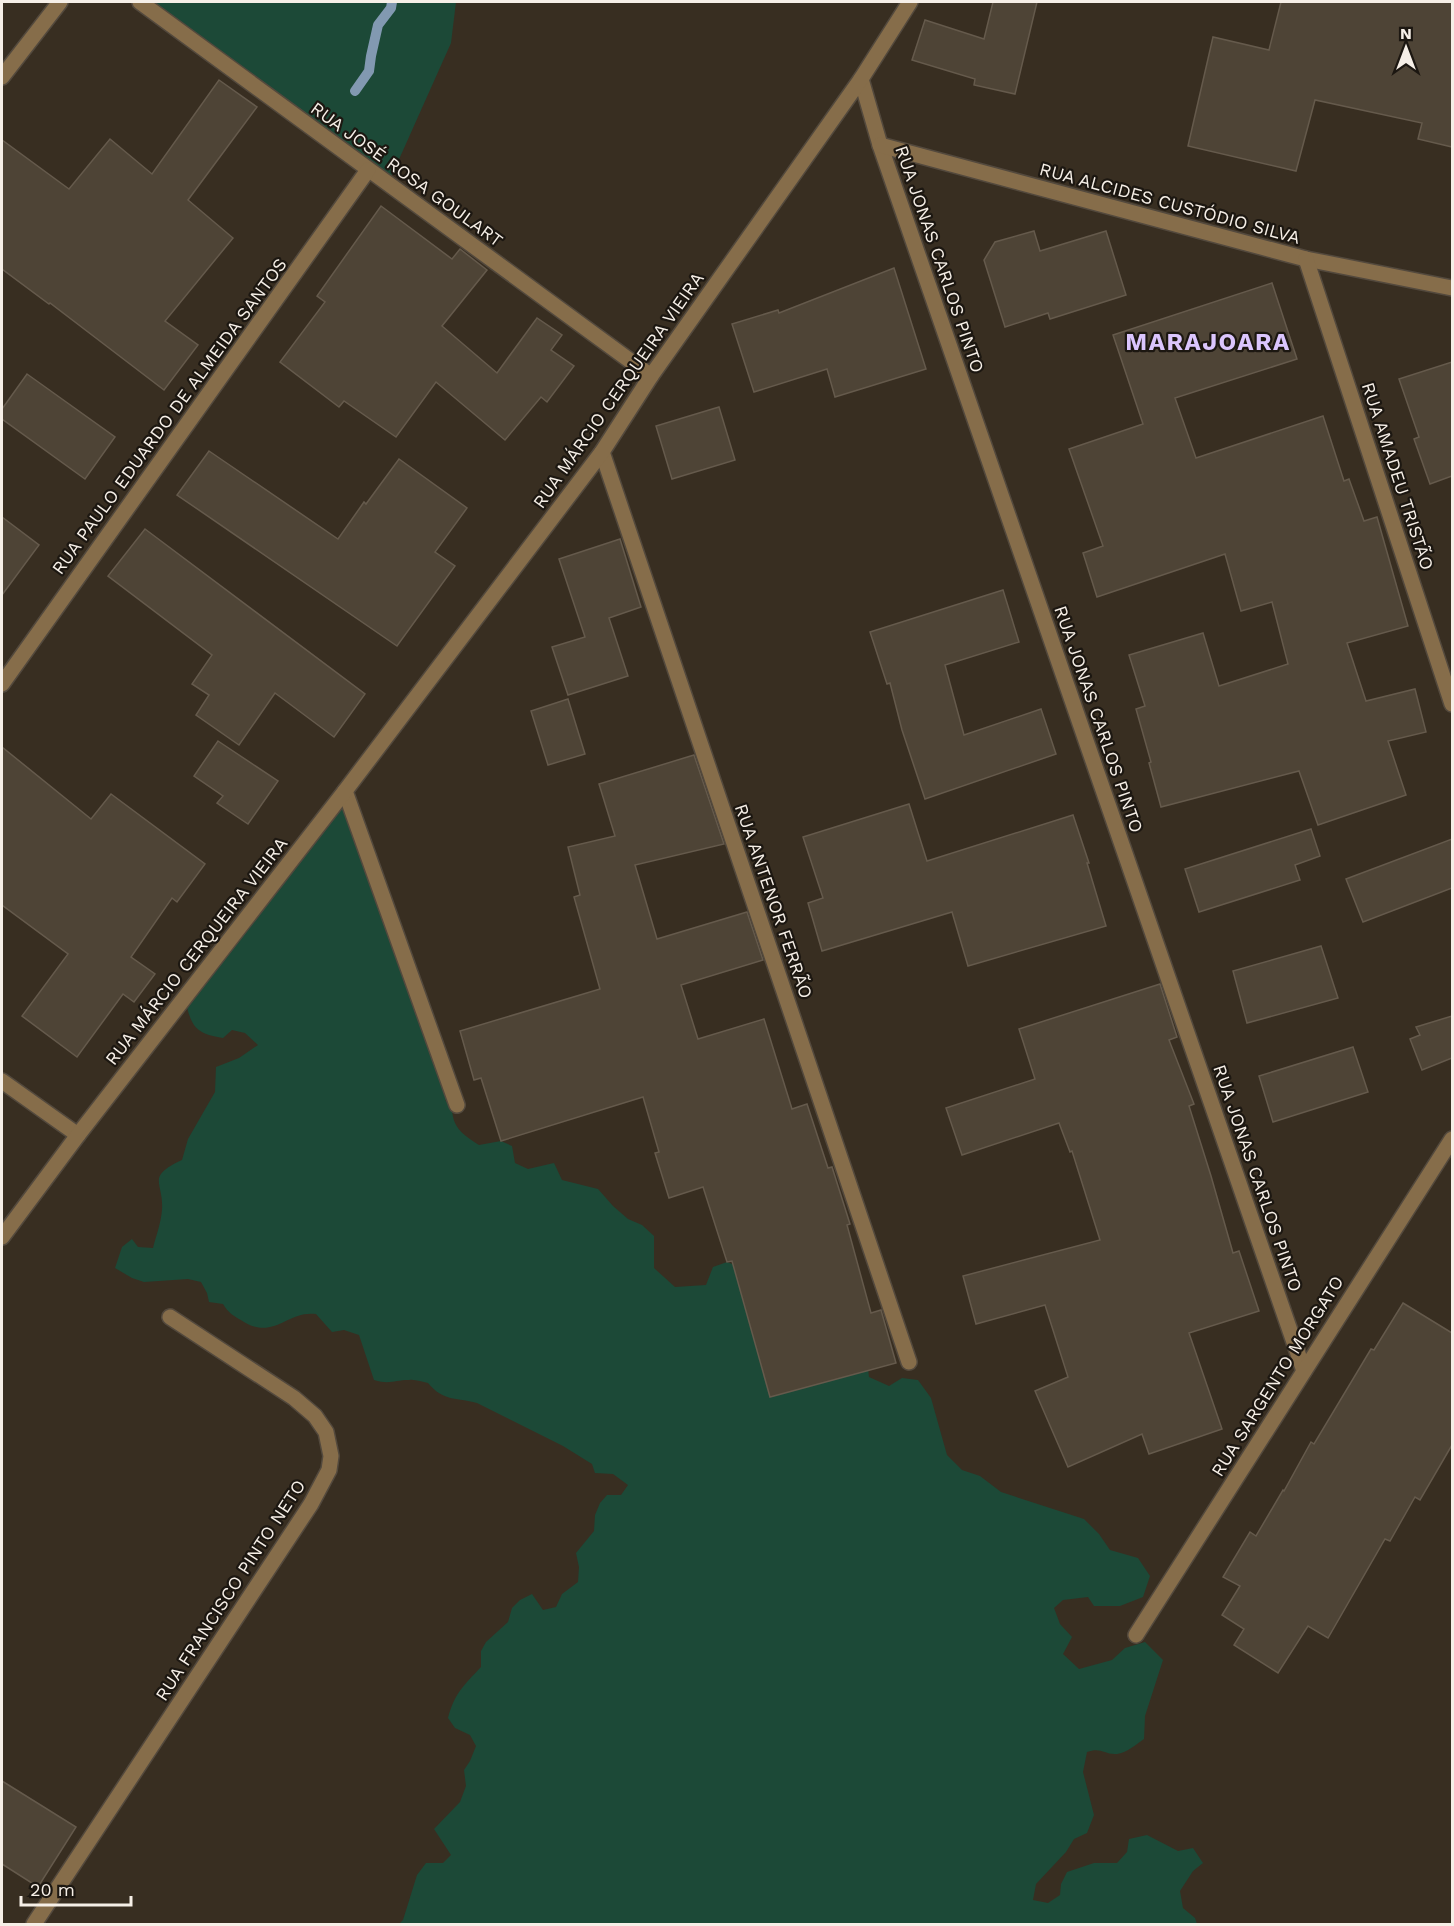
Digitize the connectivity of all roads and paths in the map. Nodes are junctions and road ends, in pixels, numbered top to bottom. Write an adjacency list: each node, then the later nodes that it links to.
1 (60, 2): 4 (street)
2 (140, 2): 7 (street, RUA JOSÉ ROSA GOULART)
3 (910, 2): 5 (street, RUA MÁRCIO CERQUEIRA VIEIRA)
4 (2, 77)
5 (861, 79): 6 (street, RUA JONAS CARLOS PINTO); 10 (street, RUA MÁRCIO CERQUEIRA VIEIRA)
6 (880, 145): 8 (street, RUA ALCIDES CUSTÓDIO SILVA); 22 (street, RUA JONAS CARLOS PINTO)
7 (368, 170): 10 (street, RUA JOSÉ ROSA GOULART); 12 (street, RUA PAULO EDUARDO DE ALMEIDA SANTOS)
8 (1306, 259): 9 (street, RUA ALCIDES CUSTÓDIO SILVA); 13 (street, RUA AMADEU TRISTÃO)
9 (1452, 288)
10 (651, 376): 11 (street, RUA MÁRCIO CERQUEIRA VIEIRA)
11 (602, 452): 14 (street, RUA MÁRCIO CERQUEIRA VIEIRA); 21 (street, RUA ANTENOR FERRÃO)
12 (2, 684)
13 (1452, 704)
14 (345, 791): 16 (street); 17 (street, RUA MÁRCIO CERQUEIRA VIEIRA)
15 (2, 1081): 17 (street)
16 (457, 1105)
17 (78, 1135): 19 (street, RUA MÁRCIO CERQUEIRA VIEIRA)
18 (1452, 1139): 22 (street, RUA SARGENTO MORGATO)
19 (2, 1237)
20 (170, 1317): 24 (street, RUA FRANCISCO PINTO NETO)
21 (909, 1362)
22 (1304, 1371): 23 (street, RUA SARGENTO MORGATO)
23 (1136, 1635)
24 (34, 1924)

